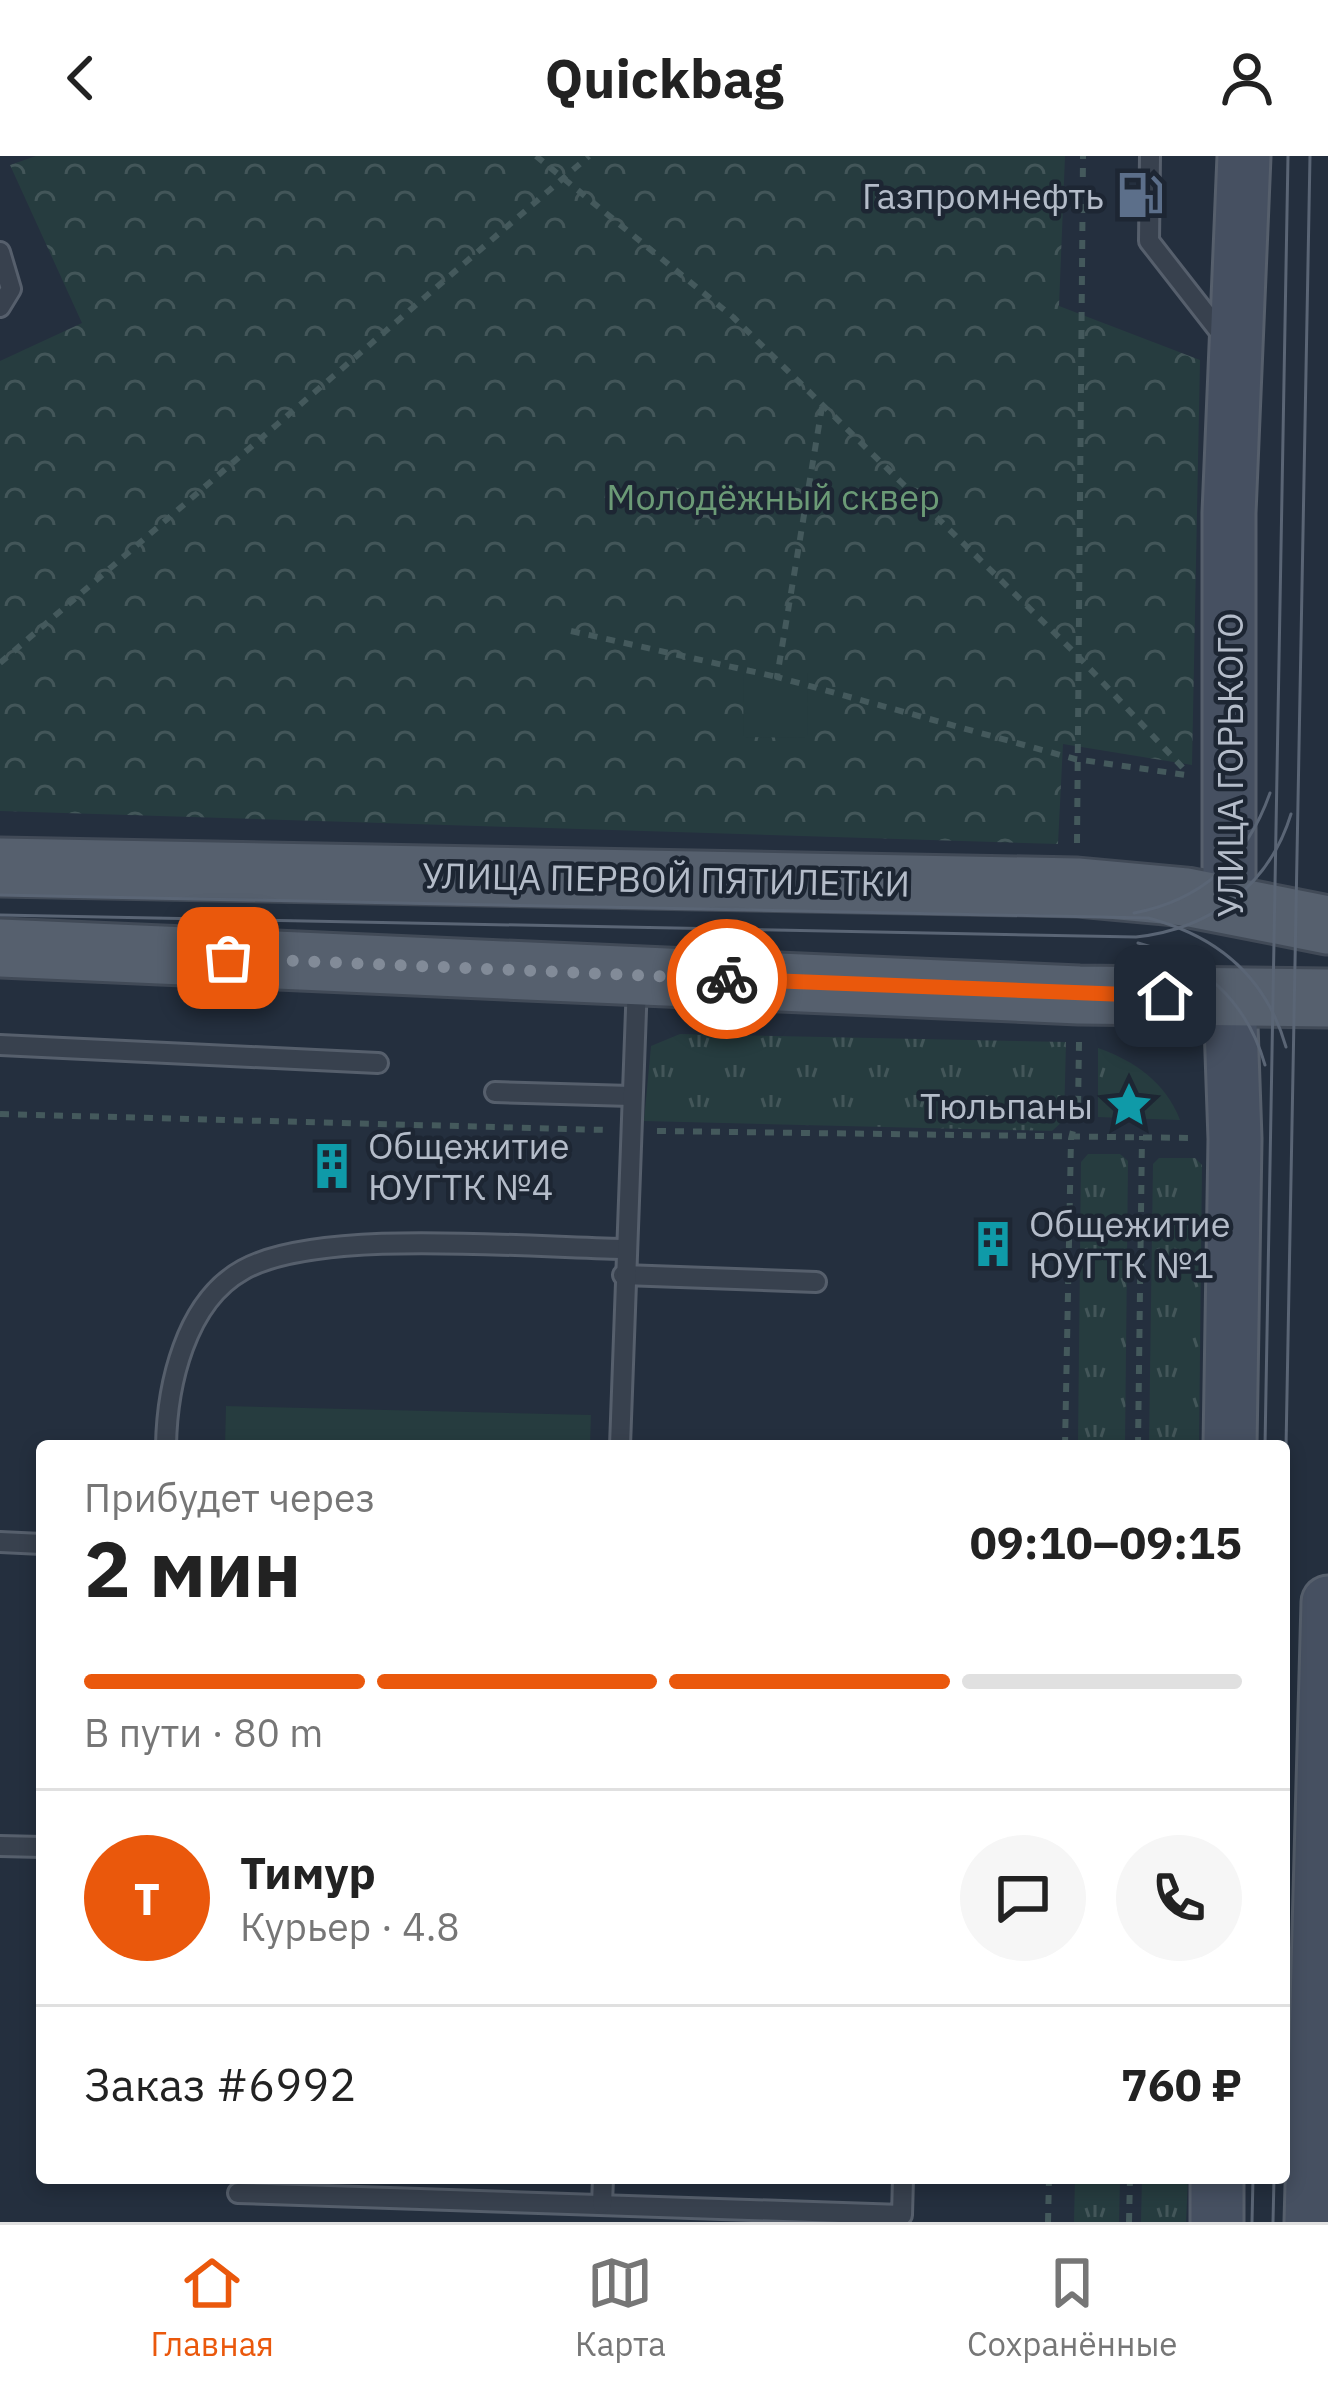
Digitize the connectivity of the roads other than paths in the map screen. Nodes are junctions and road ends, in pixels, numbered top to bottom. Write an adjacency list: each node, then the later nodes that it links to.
1 (1150, 156): 5 (lane)
2 (1244, 156): 5 (main road, УЛИЦА ГОРЬКОГО)
3 (0, 252): 4 (lane)
4 (0, 307)
5 (1239, 356): 7 (main road, УЛИЦА ГОРЬКОГО)
6 (0, 867): 7 (main road, УЛИЦА ПЕРВОЙ ПЯТИЛЕТКИ)
7 (1229, 904): 8 (main road, УЛИЦА ПЕРВОЙ ПЯТИЛЕТКИ); 11 (main road, УЛИЦА ГОРЬКОГО)
8 (1328, 925)
9 (0, 948): 10 (main road)
10 (638, 975): 11 (main road); 16 (lane)
11 (1230, 996): 12 (main road); 22 (main road, УЛИЦА ГОРЬКОГО)
12 (1328, 998)
13 (0, 1045): 14 (lane)
14 (378, 1063)
15 (495, 1092): 16 (lane)
16 (631, 1096): 17 (lane)
17 (623, 1249): 18 (lane); 20 (lane)
18 (623, 1275): 19 (lane); 21 (lane)
19 (816, 1282)
20 (166, 1440)
21 (620, 1440)
22 (1230, 1440)
23 (0, 1542): 24 (lane)
24 (36, 1544)
25 (1328, 1602): 36 (main road)
26 (0, 1846): 27 (lane)
27 (36, 1847)
28 (603, 2184): 33 (lane)
29 (903, 2184): 33 (lane)
30 (1217, 2184): 35 (main road)
31 (238, 2193): 32 (lane)
32 (502, 2201): 33 (lane); 34 (lane)
33 (602, 2204)
34 (503, 2222)
35 (1216, 2222)
36 (1311, 2222)

